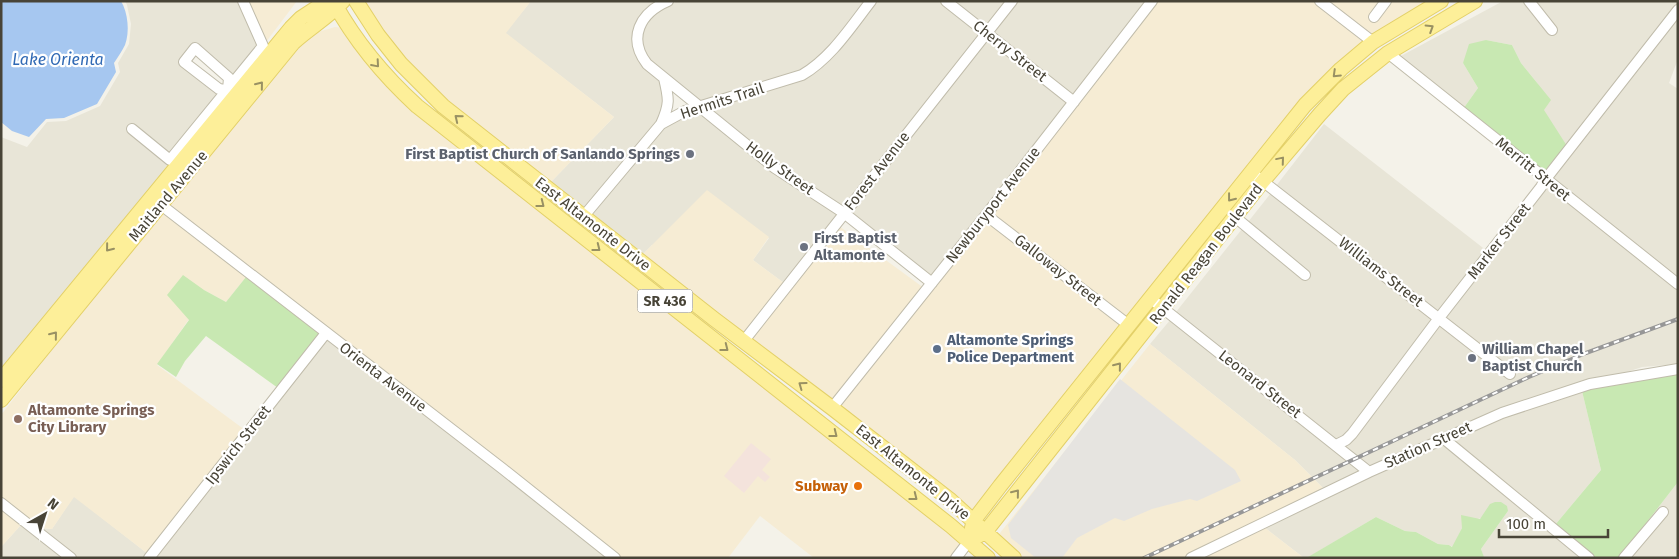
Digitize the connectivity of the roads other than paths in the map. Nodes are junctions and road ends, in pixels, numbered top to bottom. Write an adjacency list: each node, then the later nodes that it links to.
1 (243, 1): 23 (street)
2 (356, 1): 28 (main road, East Altamonte Drive / SR 436, one-way to 2)
3 (668, 1): 22 (street, Holly Street)
4 (871, 1): 25 (street, Hermits Trail)
5 (946, 1): 18 (street, Cherry Street)
6 (1012, 1): 18 (street, Forest Avenue)
7 (1152, 1): 24 (street, Newburyport Avenue)
8 (1320, 1): 19 (street)
9 (1386, 1): 15 (street)
10 (1441, 1): 19 (main road, Ronald Reagan Boulevard)
11 (1475, 1): 21 (main road, Ronald Reagan Boulevard, one-way to 11)
12 (1529, 1): 17 (street)
13 (335, 3): 16 (main road, SR 436); 20 (main road, Maitland Avenue); 23 (main road, Maitland Avenue)
14 (1678, 10): 31 (street, Marker Street)
15 (1374, 17)
16 (347, 25): 20 (main road); 29 (main road, East Altamonte Drive / SR 436, one-way to 29)
17 (1552, 30)
18 (987, 33): 24 (street, Cherry Street); 34 (street, Forest Avenue)
19 (1373, 42): 21 (main road); 30 (main road, Ronald Reagan Boulevard, one-way to 30)
20 (293, 43): 23 (main road, Maitland Avenue, one-way to 20)
21 (1388, 54): 31 (street, Merritt Street); 32 (main road, Ronald Reagan Boulevard, one-way to 21)
22 (664, 78): 25 (street, Holly Street); 26 (street)
23 (237, 96): 23 (street); 27 (street); 33 (main road, Maitland Avenue)
24 (1074, 102): 35 (street, Newburyport Avenue)
25 (700, 106): 26 (street, Hermits Trail); 34 (street, Holly Street)
26 (661, 124): 36 (street, Hermits Trail)
27 (132, 129)
28 (493, 146): 29 (main road); 36 (main road, East Altamonte Drive / SR 436)
29 (472, 150): 38 (main road, East Altamonte Drive / SR 436, one-way to 38)
30 (1251, 172): 32 (street, Williams Street); 44 (main road, Ronald Reagan Boulevard, one-way to 44)
31 (1545, 180): 43 (street, Merritt Street); 46 (street, Marker Street)
32 (1263, 181): 37 (main road, Ronald Reagan Boulevard); 46 (street, Williams Street)
33 (156, 201): 50 (street, Orienta Avenue); 52 (main road, Maitland Avenue)
34 (844, 213): 42 (street, Holly Street); 51 (street, Forest Avenue)
35 (986, 215): 42 (street, Newburyport Avenue); 49 (street, Galloway Street)
36 (583, 217): 38 (main road); 40 (main road, East Altamonte Drive / SR 436)
37 (1235, 217): 41 (street); 45 (main road, Ronald Reagan Boulevard)
38 (559, 218): 39 (main road, East Altamonte Drive / SR 436)
39 (572, 228): 40 (main road); 47 (main road, East Altamonte Drive / SR 436, one-way to 47)
40 (598, 228): 48 (main road, East Altamonte Drive / SR 436)
41 (1305, 276)
42 (932, 283): 57 (street, Newburyport Avenue)
43 (1678, 284)
44 (1150, 298): 45 (street, Leonard Street); 49 (main road, Ronald Reagan Boulevard)
45 (1164, 308): 60 (street, Leonard Street); 65 (main road, Ronald Reagan Boulevard, one-way to 45)
46 (1439, 318): 54 (street, Williams Street); 60 (street, Marker Street)
47 (687, 319): 48 (main road); 58 (main road, East Altamonte Drive / SR 436, one-way to 58)
48 (714, 319): 51 (main road, East Altamonte Drive / SR 436)
49 (1130, 326): 64 (main road, Ronald Reagan Boulevard)
50 (326, 333): 68 (street, Ipswich Street); 69 (street, Orienta Avenue)
51 (743, 342): 57 (main road, East Altamonte Drive / SR 436, one-way to 51)
52 (34, 349): 55 (main road, Maitland Avenue); 56 (main road, Maitland Avenue)
53 (1678, 369): 59 (street, Station Street)
54 (1510, 374)
55 (2, 378)
56 (1, 400)
57 (832, 408): 58 (main road); 64 (main road, East Altamonte Drive / SR 436)
58 (806, 412): 66 (main road, East Altamonte Drive / SR 436, one-way to 66)
59 (1443, 438): 61 (street, Station Street); 74 (street)
60 (1336, 445): 61 (street, Leonard Street)
61 (1369, 472): 73 (street, Station Street)
62 (1, 503): 67 (street)
63 (1663, 512): 75 (street)
64 (974, 520): 65 (main road, East Altamonte Drive / SR 436); 66 (main road, Ronald Reagan Boulevard)
65 (986, 531): 66 (main road, Ronald Reagan Boulevard); 72 (main road, East Altamonte Drive / SR 436)
66 (969, 541): 70 (street, Ronald Reagan Boulevard); 71 (main road, East Altamonte Drive / SR 436)
67 (71, 558)
68 (150, 558)
69 (615, 558)
70 (956, 558)
71 (988, 558)
72 (1014, 558)
73 (1191, 558)
74 (1589, 558)
75 (1624, 558)

